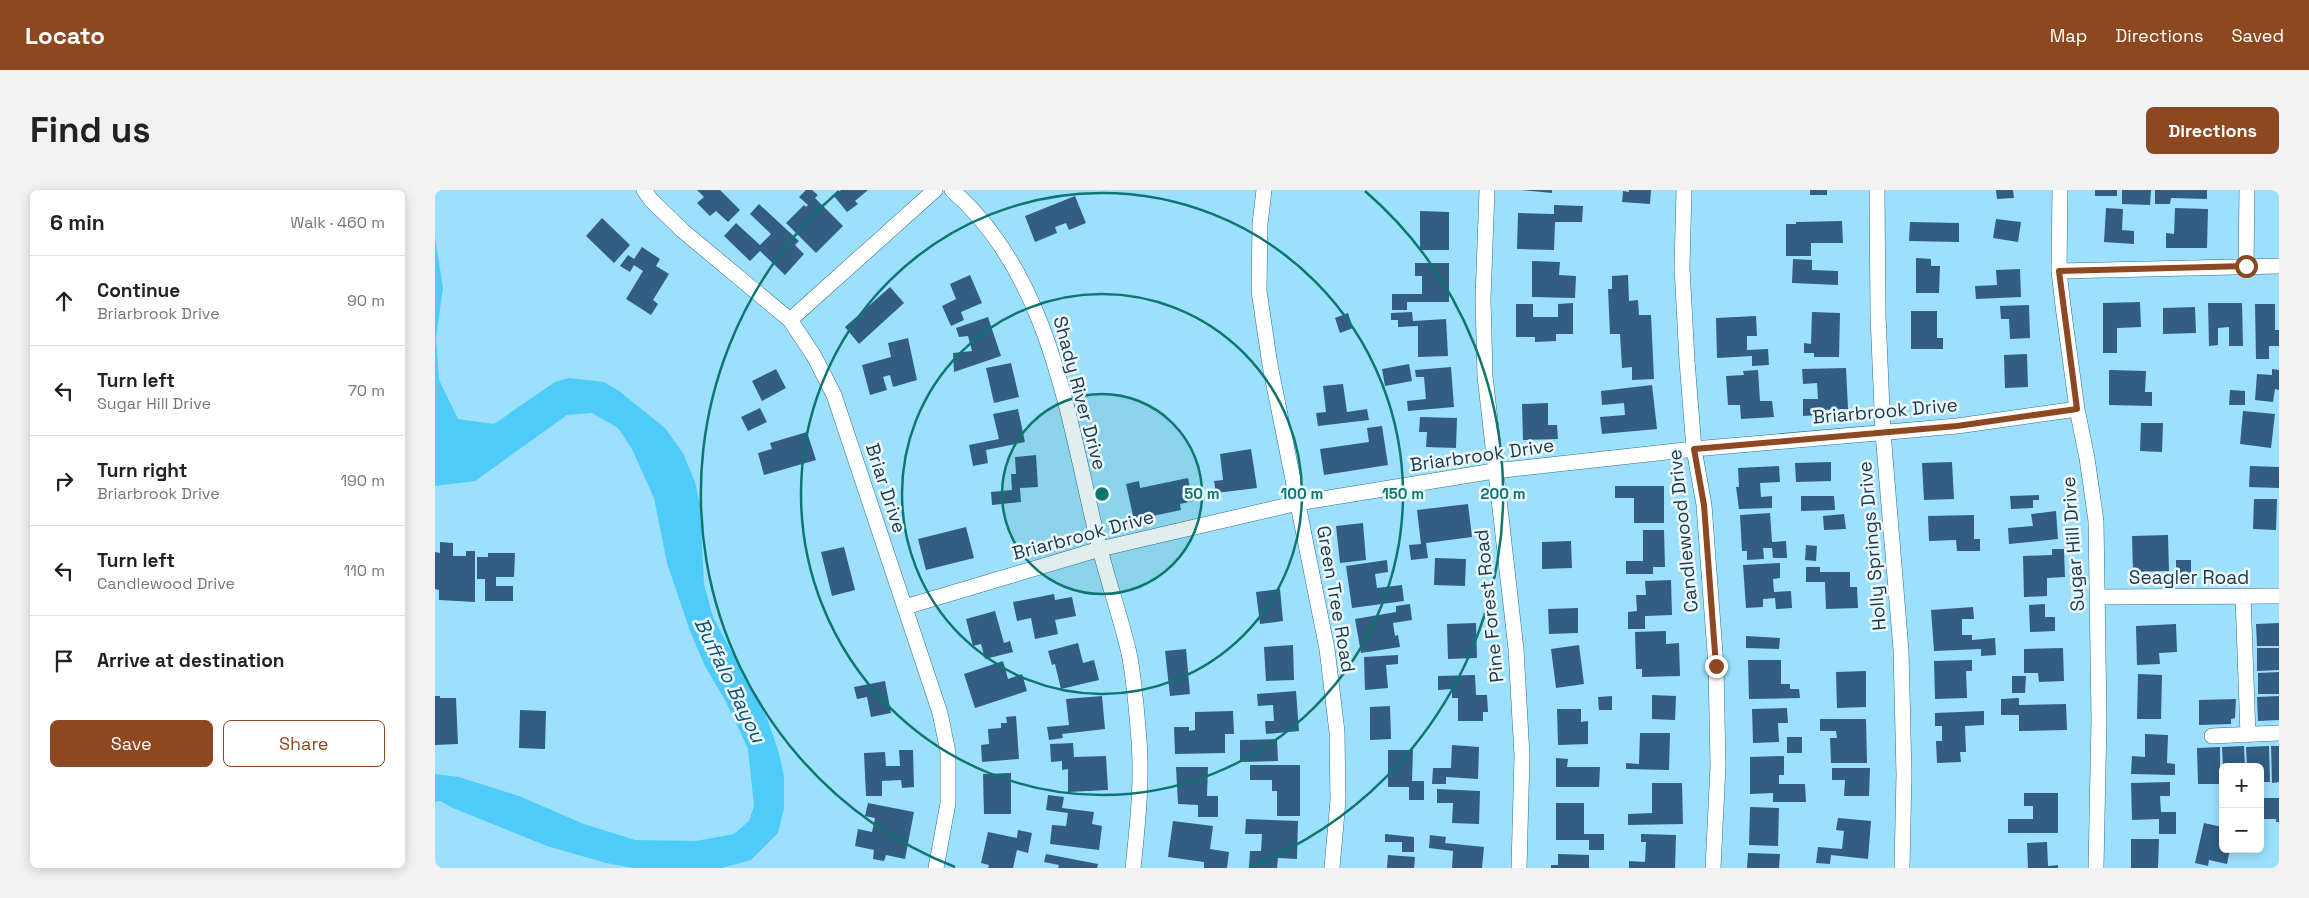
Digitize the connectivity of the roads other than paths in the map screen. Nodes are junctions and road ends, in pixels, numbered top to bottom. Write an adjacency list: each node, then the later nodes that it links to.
1 (644, 190): 13 (street, Briar Drive)
2 (935, 190): 13 (street)
3 (952, 190): 19 (street, Shady River Drive)
4 (1264, 190): 18 (street, Green Tree Road)
5 (1487, 190): 17 (street, Pine Forest Road)
6 (1684, 190): 16 (street, Candlewood Drive)
7 (1877, 190): 15 (street, Holly Springs Drive)
8 (2060, 190): 12 (street, Sugar Hill Drive)
9 (2247, 190): 10 (street)
10 (2246, 266): 11 (street); 12 (street)
11 (2279, 266)
12 (2059, 271): 14 (street, Sugar Hill Drive)
13 (790, 320): 23 (street, Briar Drive)
14 (2077, 409): 15 (street, Briarbrook Drive); 22 (street, Sugar Hill Drive)
15 (1883, 433): 16 (street, Briarbrook Drive); 32 (street, Holly Springs Drive)
16 (1694, 449): 17 (street, Briarbrook Drive); 31 (street, Candlewood Drive)
17 (1494, 472): 18 (street, Briarbrook Drive); 30 (street, Pine Forest Road)
18 (1298, 503): 19 (street, Briarbrook Drive); 29 (street, Green Tree Road)
19 (1100, 549): 23 (street, Briarbrook Drive); 28 (street, Shady River Drive)
20 (2243, 596): 21 (street, Seagler Road); 22 (street, Seagler Road); 25 (street)
21 (2279, 596)
22 (2098, 597): 33 (street, Sugar Hill Drive)
23 (905, 607): 27 (street, Briar Drive)
24 (2279, 733): 25 (street)
25 (2248, 735): 26 (street)
26 (2212, 736)
27 (936, 868)
28 (1133, 868)
29 (1332, 868)
30 (1519, 868)
31 (1713, 868)
32 (1902, 868)
33 (2096, 868)

